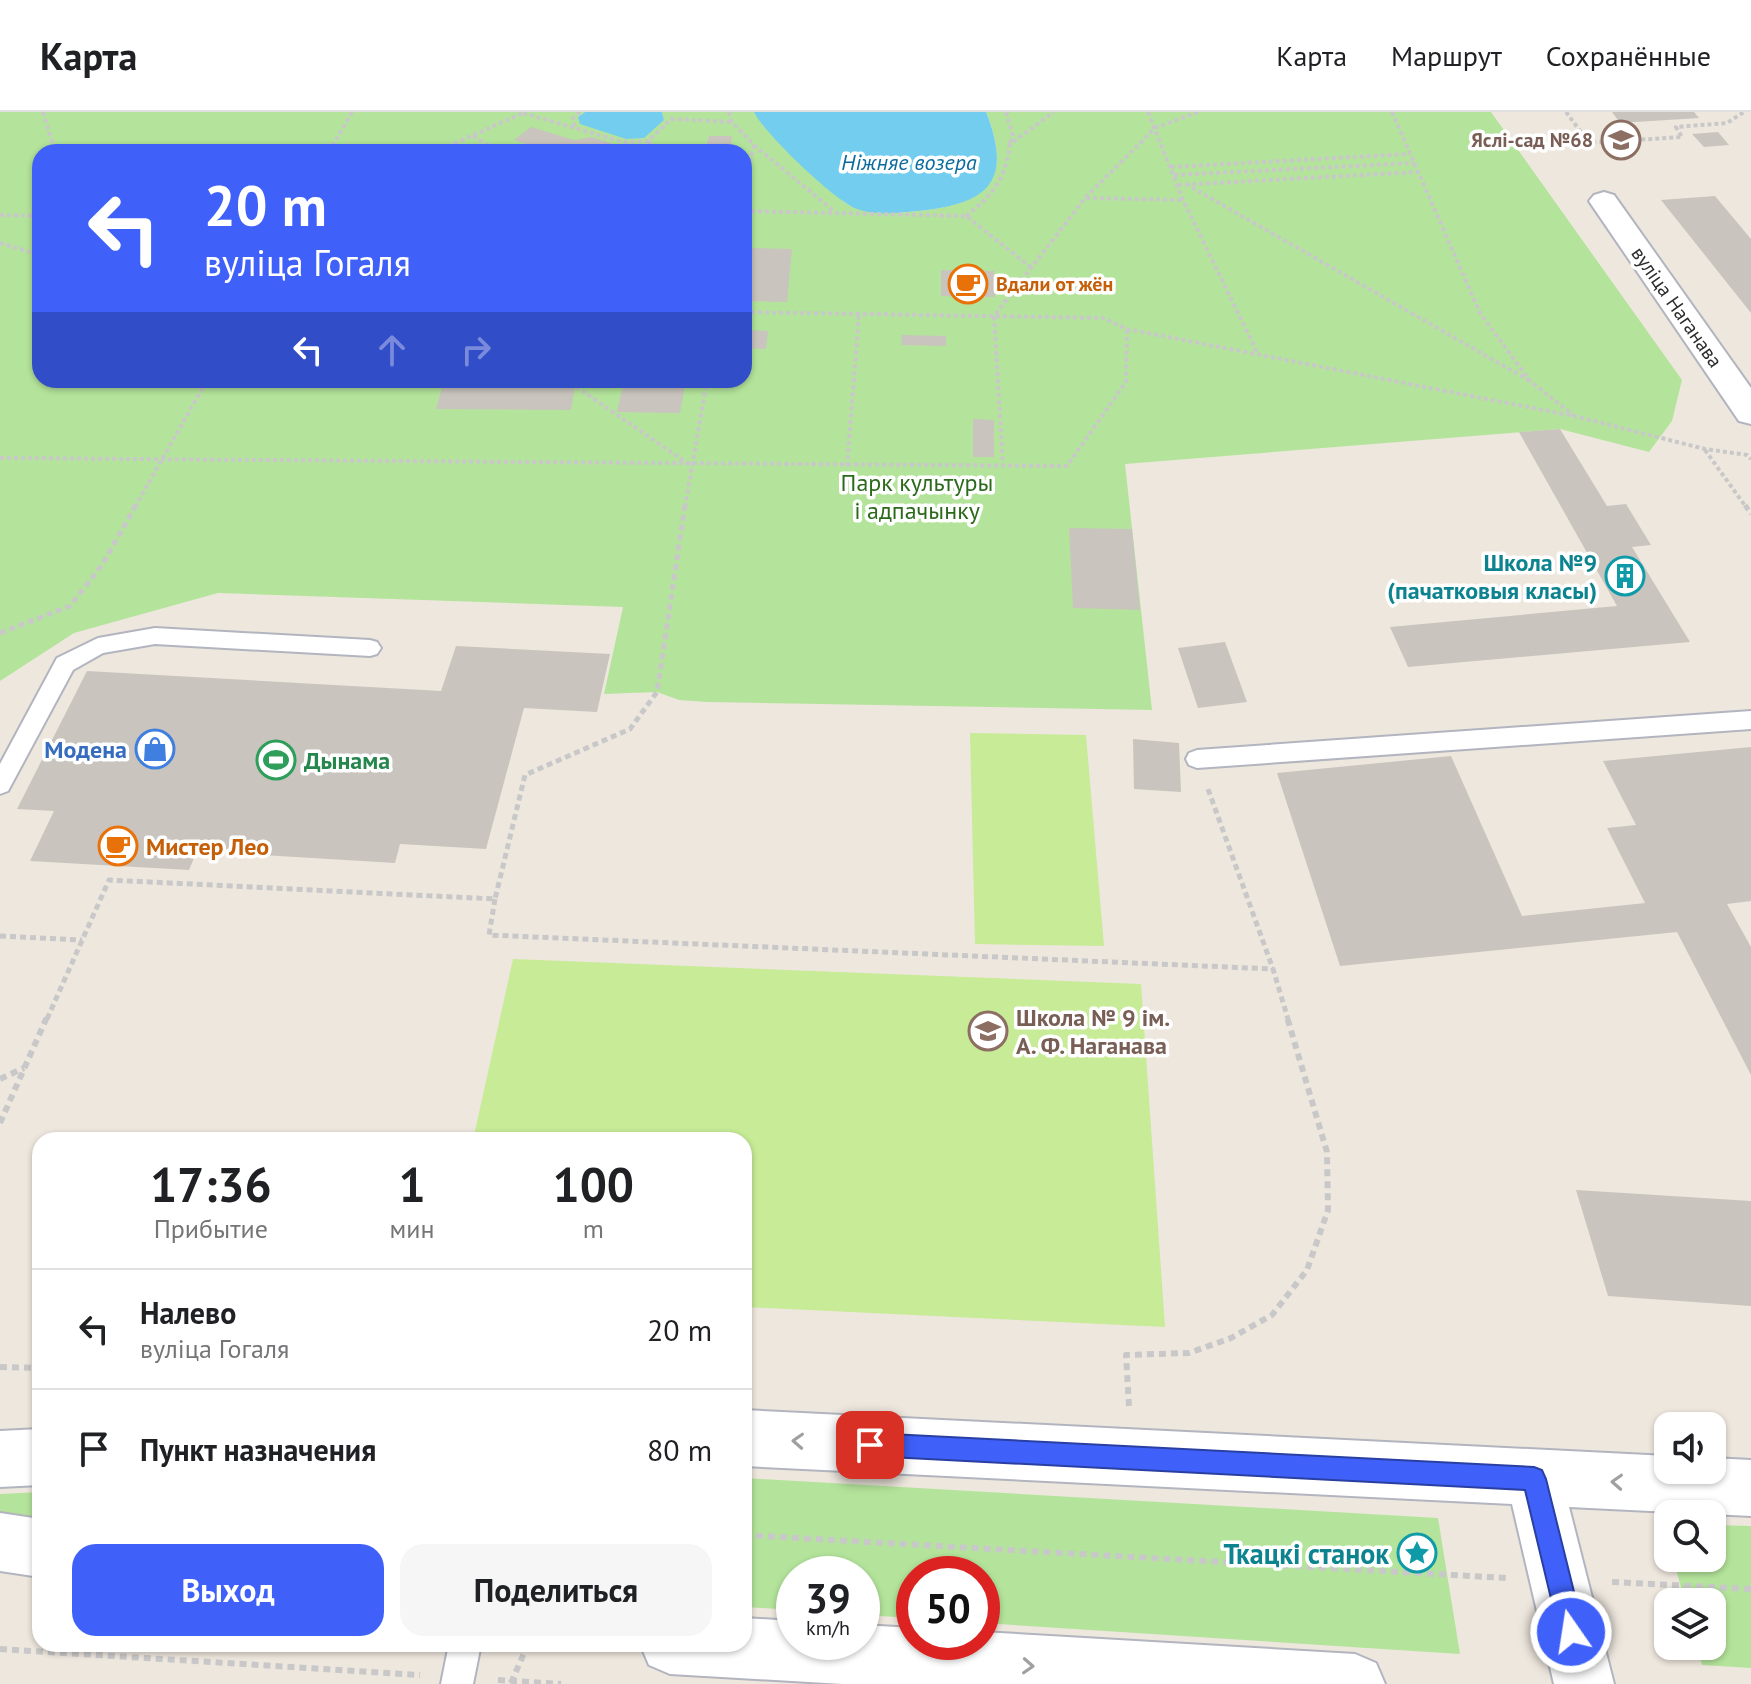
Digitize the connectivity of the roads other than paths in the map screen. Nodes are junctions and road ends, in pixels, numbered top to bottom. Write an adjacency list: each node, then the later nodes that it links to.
1 (1604, 201): 2 (main road, вуліца Наганава)
2 (1751, 413)
3 (370, 648): 6 (lane)
4 (1751, 720): 5 (lane)
5 (1197, 759)
6 (0, 785)
7 (752, 1438): 10 (main road, one-way to 7)
8 (32, 1457): 9 (main road)
9 (0, 1459)
10 (1534, 1479): 11 (main road, one-way to 10); 19 (main road)
11 (1751, 1488)
12 (0, 1542): 13 (main road)
13 (32, 1547)
14 (752, 1649): 17 (main road, one-way to 17)
15 (463, 1652): 16 (lane)
16 (458, 1680)
17 (1279, 1682): 18 (main road)
18 (1355, 1684)
19 (1584, 1684)

